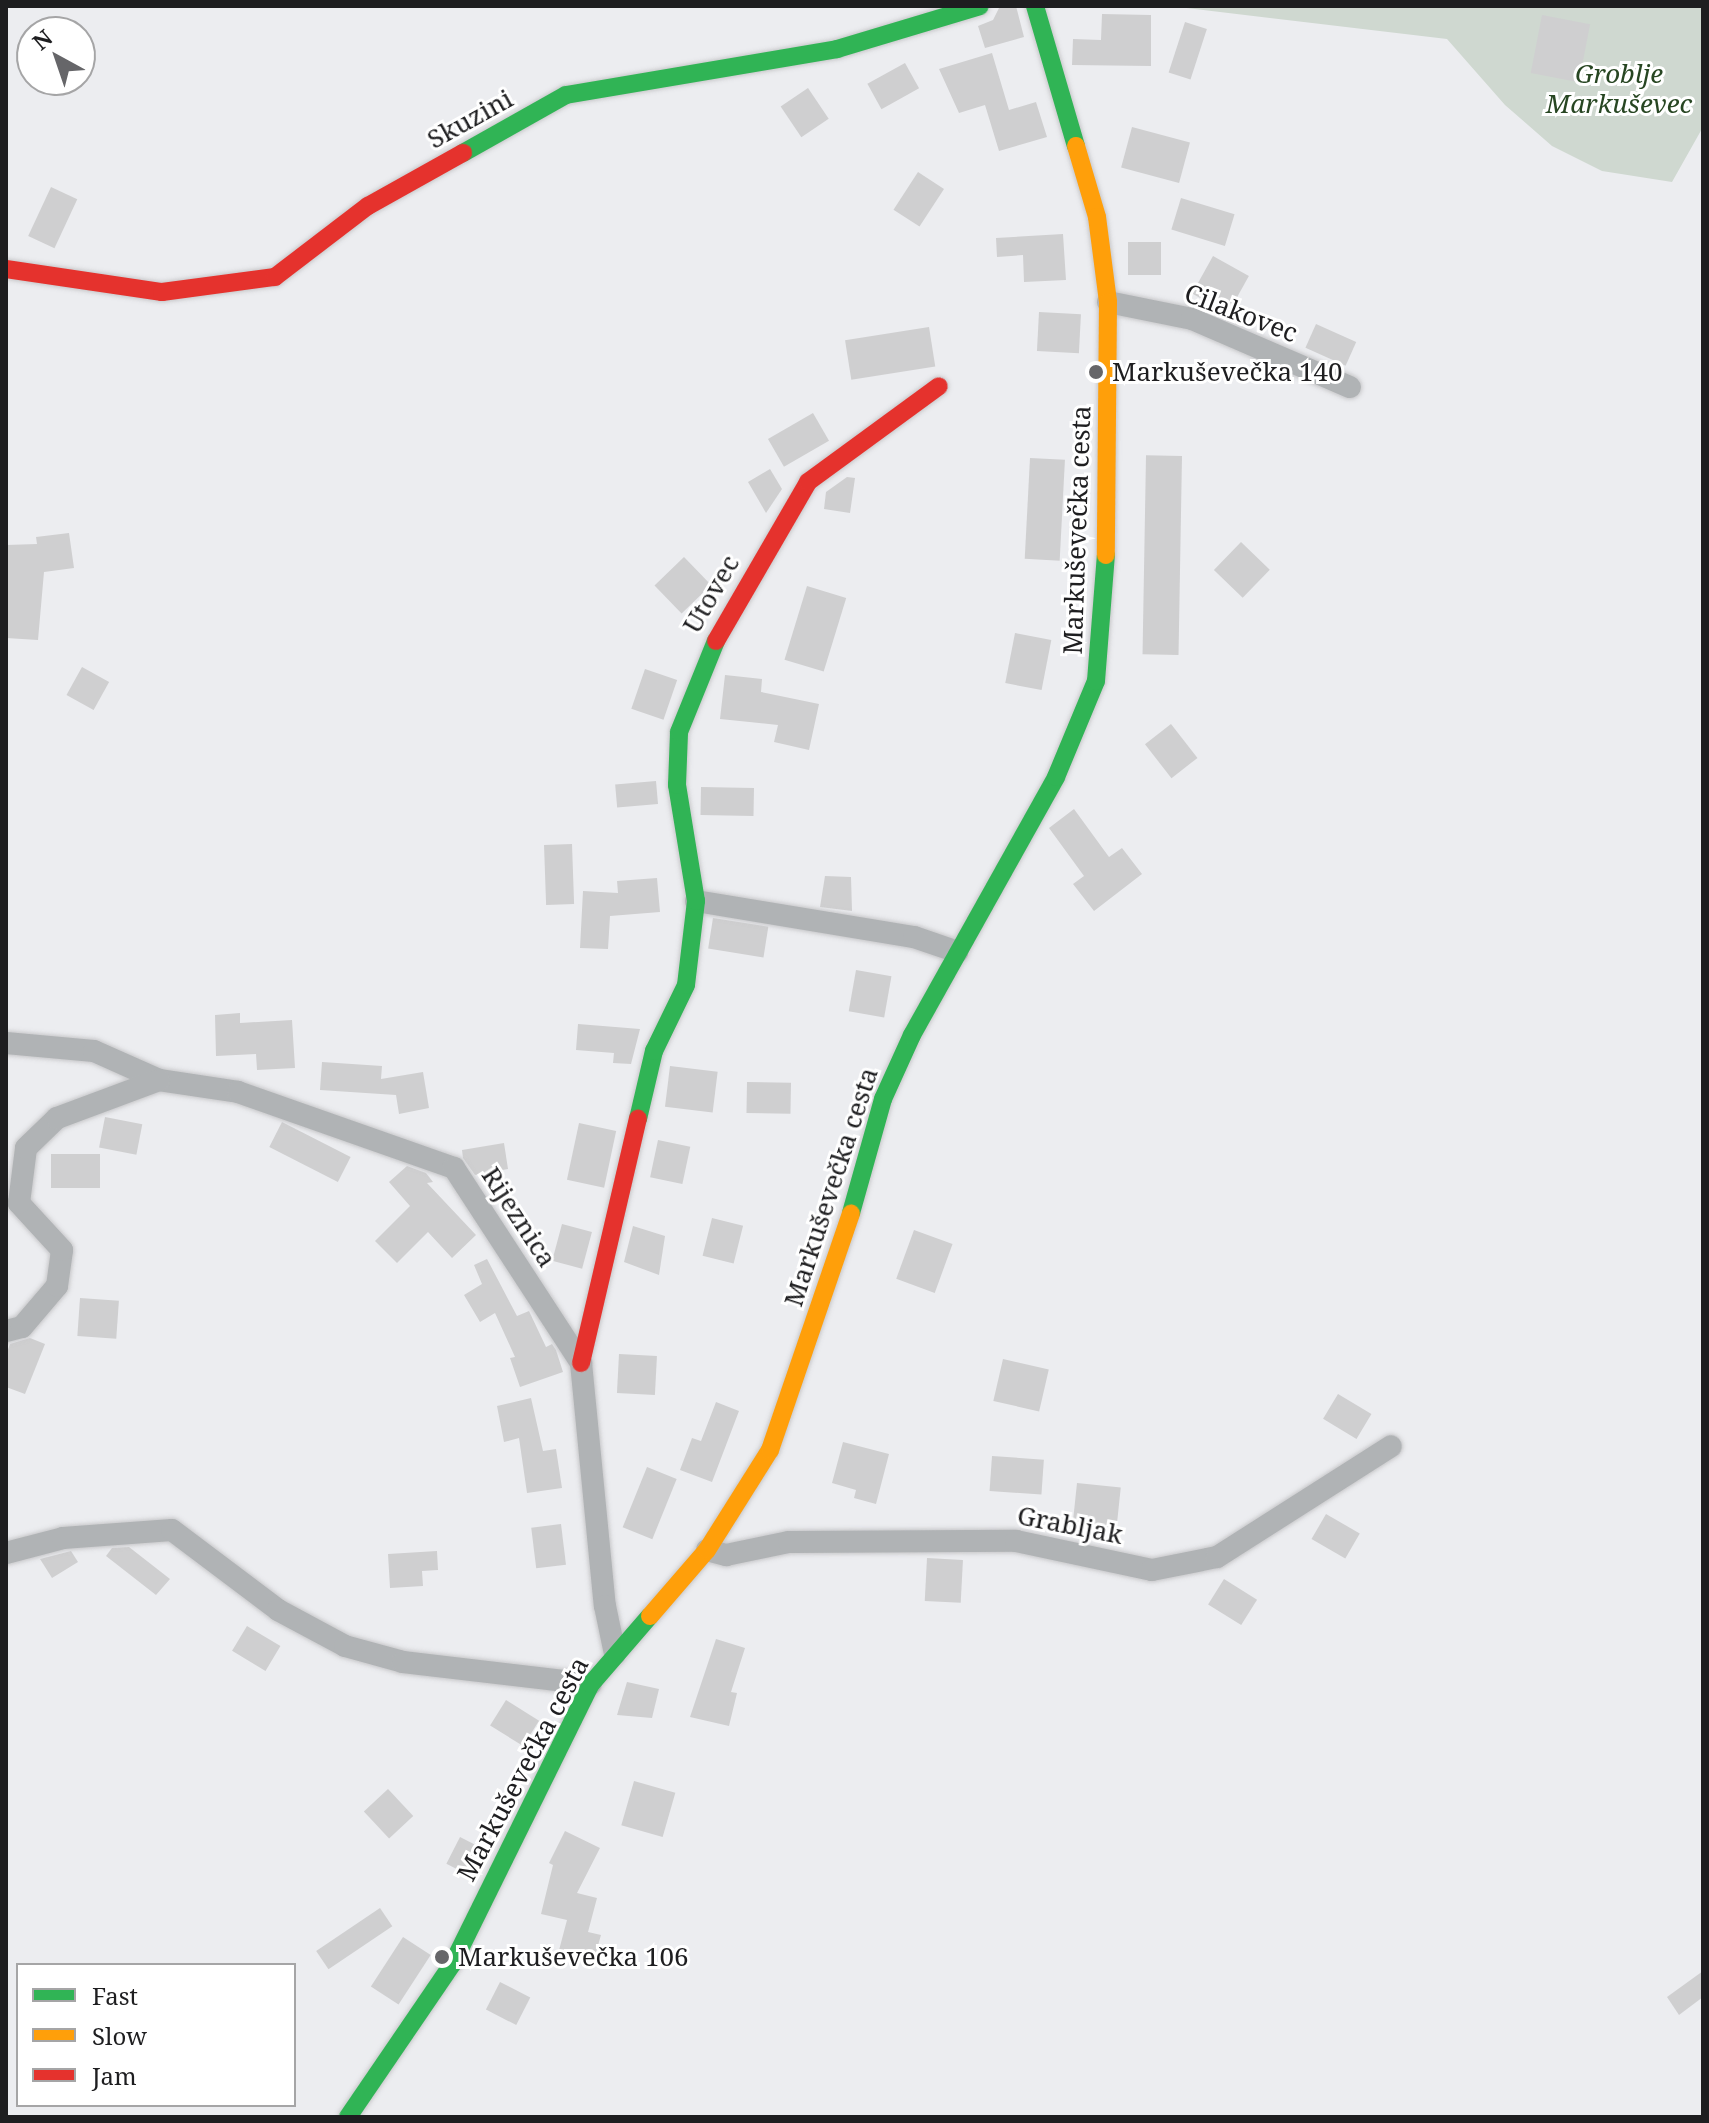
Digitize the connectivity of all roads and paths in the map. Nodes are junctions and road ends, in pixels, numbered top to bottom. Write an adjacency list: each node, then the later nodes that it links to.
1 (980, 6): 3 (main road, Skuzini)
2 (1035, 6): 4 (main road, Markuševečka cesta)
3 (6, 269)
4 (1108, 302): 6 (street, Cilakovec); 8 (main road, Markuševečka cesta)
5 (939, 386): 7 (main road, Utovec)
6 (1350, 387)
7 (696, 901): 8 (street); 12 (main road, Utovec)
8 (958, 952): 14 (main road, Markuševečka cesta)
9 (6, 1043): 10 (street, Rijeznica)
10 (159, 1080): 11 (street); 12 (street, Rijeznica)
11 (6, 1331)
12 (581, 1363): 16 (street, Rijeznica)
13 (1391, 1446): 14 (street, Grabljak)
14 (707, 1550): 16 (main road, Markuševečka cesta)
15 (6, 1553): 17 (street)
16 (615, 1654): 17 (main road, Markuševečka cesta)
17 (591, 1684): 18 (main road, Markuševečka cesta)
18 (348, 2117)

